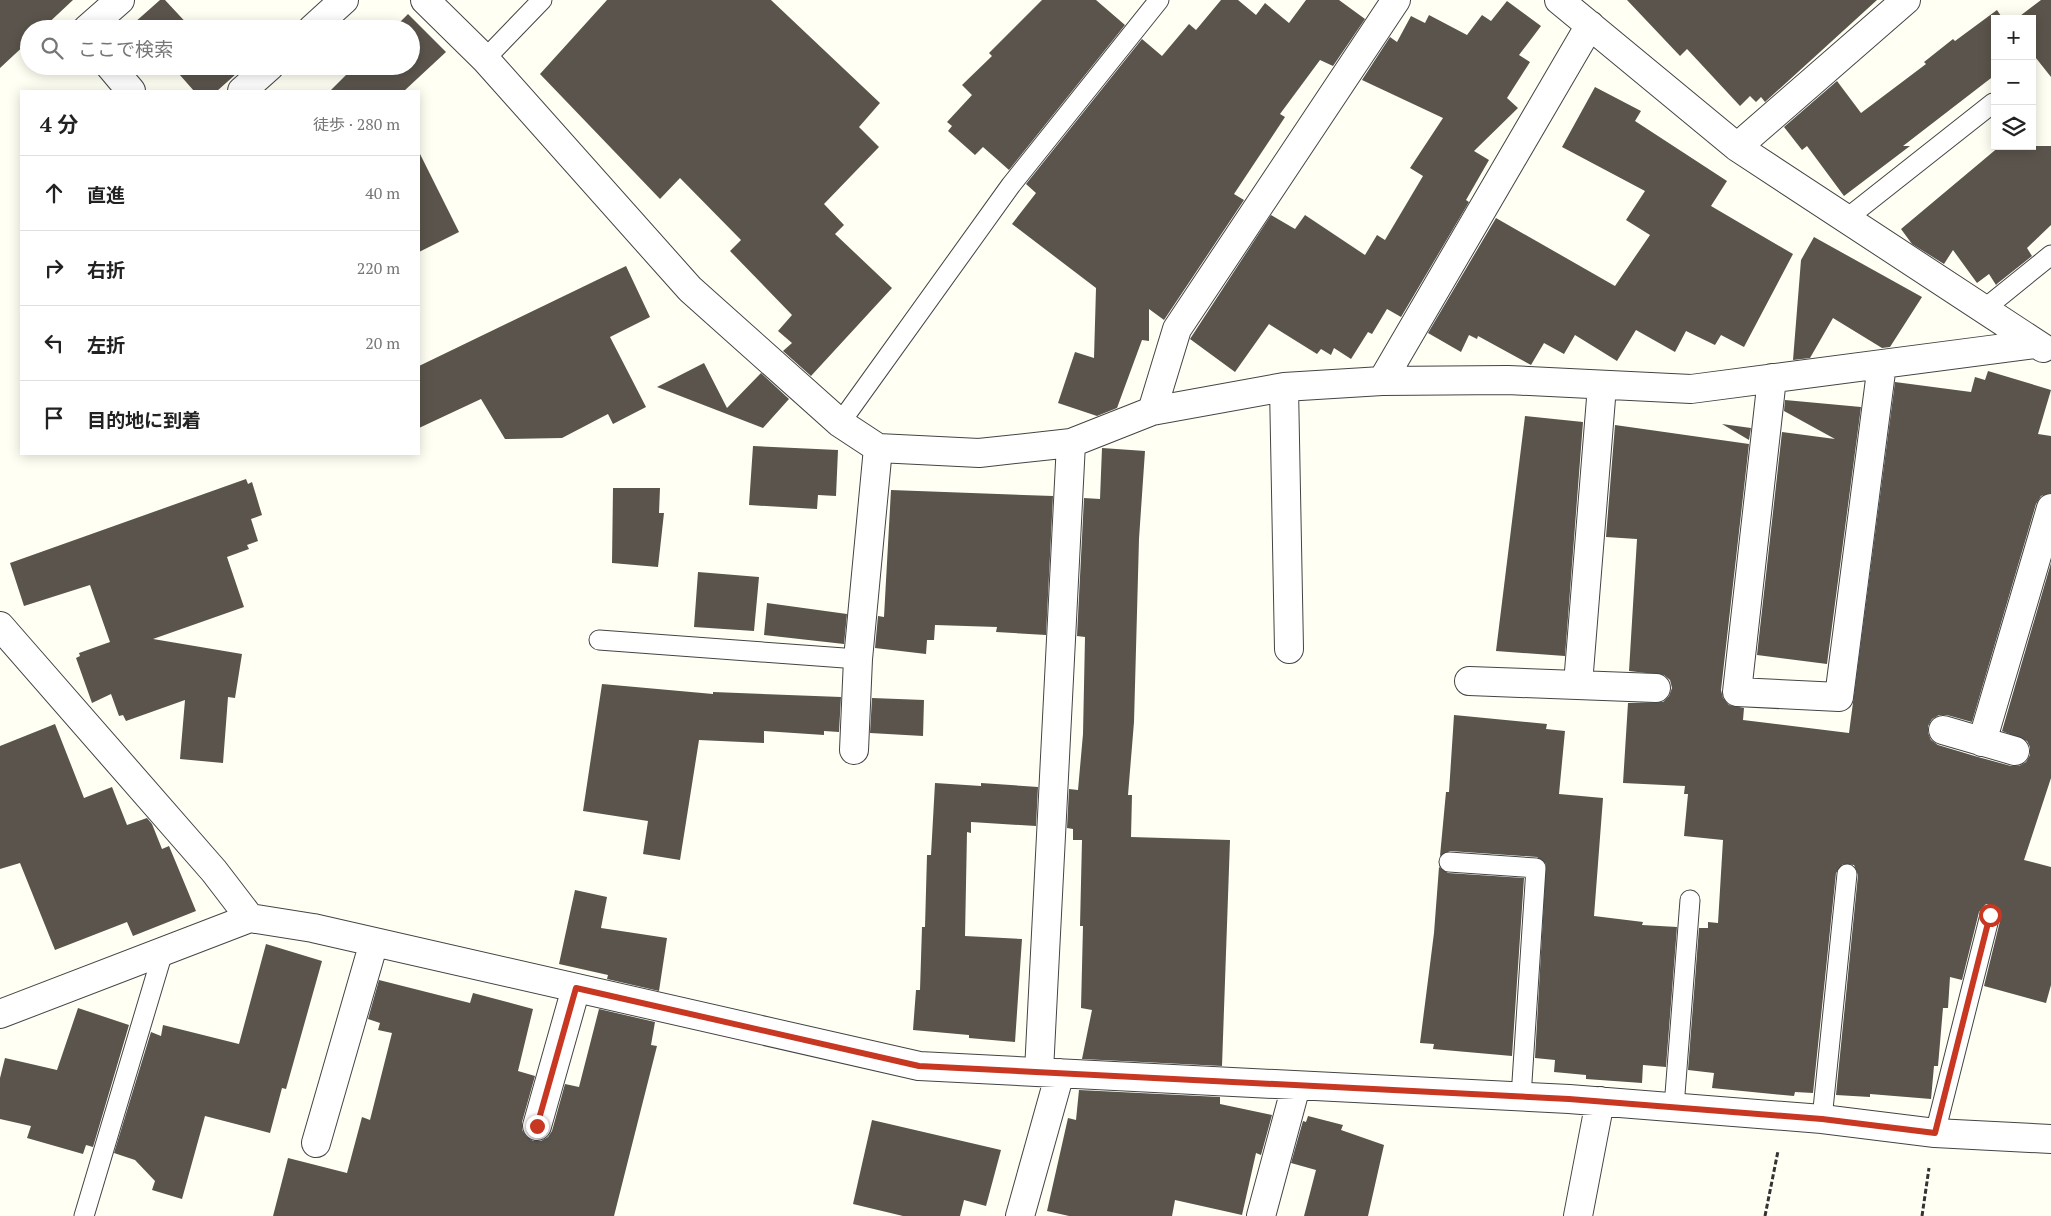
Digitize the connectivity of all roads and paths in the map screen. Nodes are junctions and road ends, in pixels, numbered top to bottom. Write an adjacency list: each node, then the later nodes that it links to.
1 (120, 0): 9 (street)
2 (344, 0): 10 (street)
3 (425, 0): 12 (street)
4 (542, 0): 12 (lane)
5 (1159, 0): 29 (lane)
6 (1396, 0): 28 (street)
7 (1559, 0): 11 (street)
8 (1906, 0): 18 (street)
9 (97, 20)
10 (322, 20)
11 (1590, 25): 18 (street); 25 (street)
12 (485, 59): 29 (street)
13 (118, 75): 15 (street)
14 (260, 75): 16 (street)
15 (130, 90)
16 (243, 90)
17 (1991, 105): 19 (lane)
18 (1737, 147): 19 (street)
19 (1846, 220): 21 (street)
20 (2051, 256): 21 (lane)
21 (1984, 310): 22 (street)
22 (2043, 348): 23 (street)
23 (1882, 364): 24 (street); 24 (street)
24 (1772, 378): 26 (street)
25 (1382, 381): 26 (street); 27 (street)
26 (1602, 386): 38 (street)
27 (1284, 387): 28 (street); 35 (street)
28 (1152, 411): 30 (street)
29 (840, 423): 31 (street)
30 (1071, 443): 31 (street); 53 (street)
31 (878, 448): 36 (street)
32 (2051, 508): 41 (street)
33 (0, 626): 48 (street)
34 (599, 640): 36 (lane)
35 (1289, 649)
36 (858, 658): 42 (street)
37 (1469, 680): 38 (street)
38 (1578, 684): 39 (street)
39 (1656, 688)
40 (1942, 730): 41 (street)
41 (1982, 742): 43 (street)
42 (854, 750)
43 (2015, 751)
44 (1449, 862): 55 (lane)
45 (1847, 874): 59 (lane)
46 (1690, 900): 57 (lane)
47 (1990, 915): 61 (lane)
48 (250, 918): 49 (street); 50 (street)
49 (374, 942): 51 (street); 63 (street)
50 (163, 952): 52 (street); 64 (lane)
51 (576, 988): 53 (street); 60 (street)
52 (0, 1014)
53 (1050, 1072): 54 (street); 65 (street)
54 (1296, 1086): 55 (street); 66 (street)
55 (1521, 1097): 56 (street)
56 (1600, 1101): 57 (street); 67 (street)
57 (1674, 1107): 58 (street)
58 (1785, 1116): 59 (street); 68 (path)
59 (1822, 1119): 61 (street)
60 (537, 1126)
61 (1935, 1133): 62 (street); 69 (path)
62 (2051, 1138)
63 (316, 1144)
64 (84, 1216)
65 (1020, 1216)
66 (1262, 1216)
67 (1578, 1216)
68 (1765, 1216)
69 (1922, 1216)

